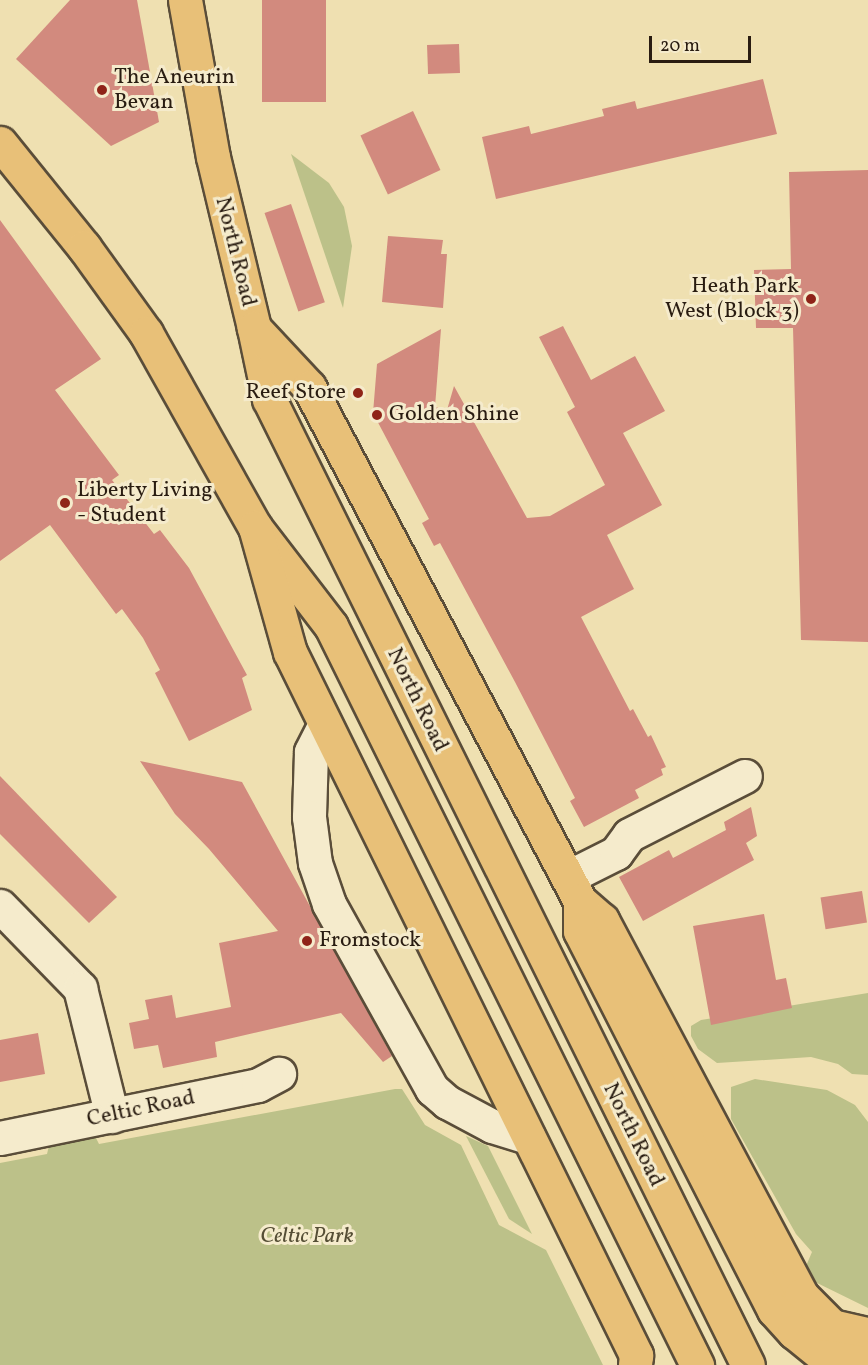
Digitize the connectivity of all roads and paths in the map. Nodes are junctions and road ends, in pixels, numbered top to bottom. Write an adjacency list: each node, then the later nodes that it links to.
1 (185, 0): 3 (main road, North Road)
2 (0, 144): 4 (main road, North Road)
3 (254, 328): 7 (main road); 17 (main road, North Road)
4 (255, 527): 5 (main road); 16 (main road, North Road)
5 (324, 726): 11 (main road); 11 (street)
6 (745, 776): 7 (street)
7 (574, 889): 13 (main road); 15 (main road)
8 (0, 906): 10 (street)
9 (279, 1074): 10 (street, Celtic Road)
10 (111, 1116): 12 (street, Celtic Road)
11 (528, 1137): 14 (main road)
12 (0, 1138)
13 (868, 1334)
14 (641, 1362)
15 (868, 1364)
16 (697, 1365)
17 (748, 1365)

